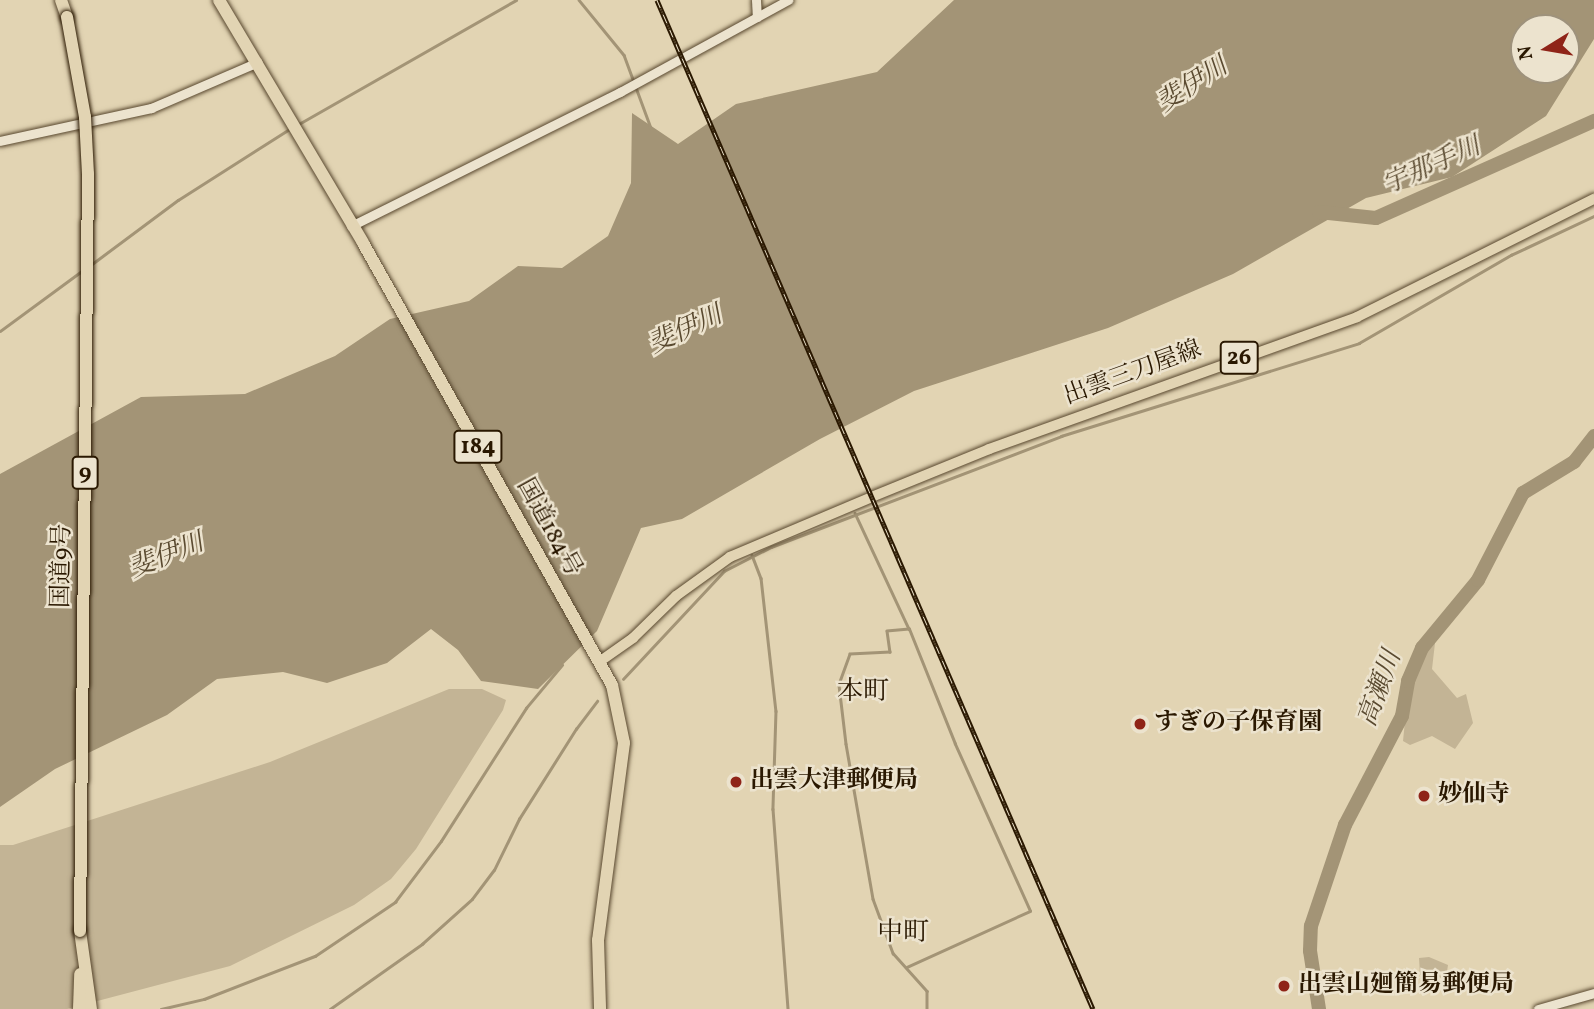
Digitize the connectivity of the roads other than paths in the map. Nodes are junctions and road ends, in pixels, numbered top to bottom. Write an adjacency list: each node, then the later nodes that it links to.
1 (61, 0): 11 (highway, 国道9号 / 9, bridge)
2 (219, 0): 6 (highway, 国道184号 / 184)
3 (756, 0): 5 (street)
4 (788, 0): 5 (street)
5 (757, 17): 9 (street)
6 (258, 62): 7 (street); 9 (highway, 国道184号 / 184)
7 (0, 141)
8 (1594, 200): 10 (main road, 出雲三刀屋線 / 26)
9 (351, 226): 10 (highway, 国道184号 / 184)
10 (596, 656): 15 (highway, 国道184号 / 184)
11 (80, 932): 13 (highway, 国道9号 / 9); 14 (highway, 9)
12 (1594, 993): 16 (street)
13 (79, 1009)
14 (91, 1009)
15 (600, 1009)
16 (1538, 1009)

